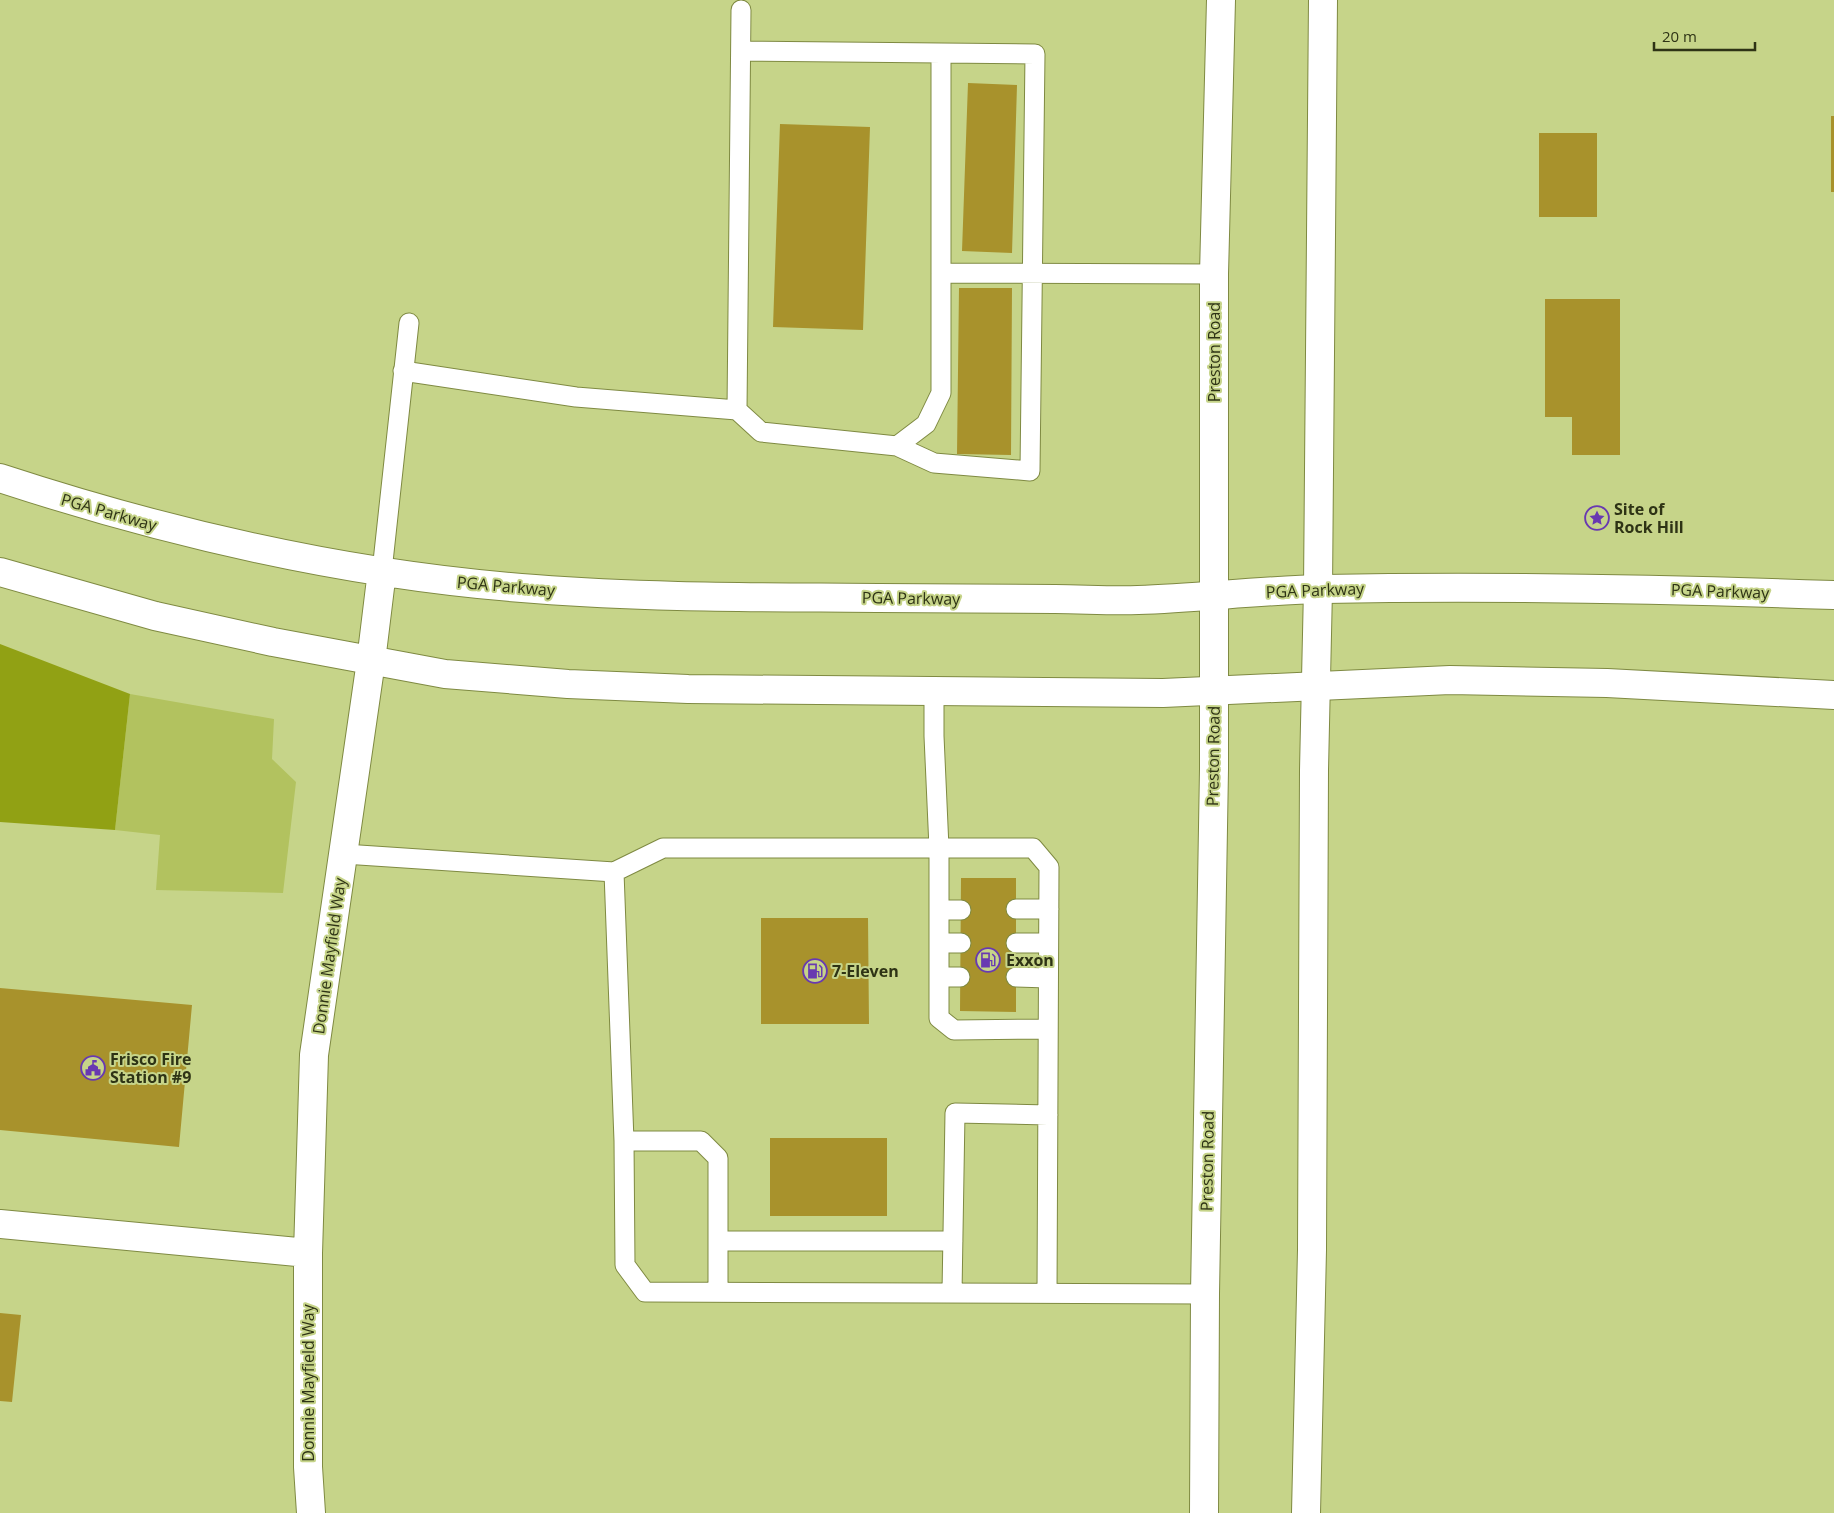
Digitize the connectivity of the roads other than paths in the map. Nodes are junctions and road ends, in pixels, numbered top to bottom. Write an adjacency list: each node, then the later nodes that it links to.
1 (1221, 0): 8 (main road, Preston Road)
2 (1323, 0): 16 (main road)
3 (741, 10): 4 (lane)
4 (741, 50): 5 (lane); 11 (lane)
5 (941, 53): 6 (lane); 7 (lane)
6 (941, 273): 7 (lane); 12 (lane)
7 (1032, 274): 8 (lane); 12 (lane)
8 (1214, 274): 17 (main road, Preston Road)
9 (409, 323): 10 (lane)
10 (403, 372): 11 (lane); 14 (lane)
11 (737, 410): 12 (lane)
12 (896, 446)
13 (0, 478): 14 (main road, PGA Parkway)
14 (382, 571): 17 (main road, PGA Parkway); 19 (main road, Donnie Mayfield Way)
15 (0, 572): 19 (main road)
16 (1318, 589): 17 (main road, PGA Parkway); 18 (main road, PGA Parkway); 20 (main road)
17 (1214, 594): 22 (main road, Preston Road)
18 (1834, 595)
19 (371, 661): 21 (main road); 25 (main road, Donnie Mayfield Way)
20 (1317, 686): 22 (main road); 23 (main road); 52 (main road)
21 (934, 691): 22 (main road); 24 (lane)
22 (1214, 692): 49 (main road, Preston Road)
23 (1834, 695)
24 (939, 848): 26 (lane); 27 (lane); 29 (lane)
25 (344, 854): 26 (lane); 45 (main road, Donnie Mayfield Way)
26 (614, 872): 41 (lane)
27 (1049, 908): 28 (lane); 34 (lane)
28 (1016, 909)
29 (939, 910): 30 (lane); 31 (lane)
30 (961, 910)
31 (939, 943): 32 (lane); 35 (lane)
32 (961, 943)
33 (1016, 943): 34 (lane)
34 (1048, 943): 38 (lane)
35 (939, 977): 36 (lane); 39 (lane)
36 (960, 977)
37 (1016, 977): 38 (lane)
38 (1048, 978): 39 (lane)
39 (1048, 1029): 40 (lane)
40 (1048, 1115): 44 (lane); 48 (lane)
41 (624, 1141): 43 (lane); 46 (lane)
42 (0, 1224): 45 (main road)
43 (718, 1241): 44 (lane); 46 (lane)
44 (953, 1241): 47 (lane)
45 (308, 1253): 50 (main road, Donnie Mayfield Way)
46 (718, 1292): 47 (lane)
47 (952, 1293): 48 (lane)
48 (1047, 1293): 49 (lane)
49 (1205, 1294): 51 (main road, Preston Road)
50 (311, 1513)
51 (1204, 1513)
52 (1306, 1513)

